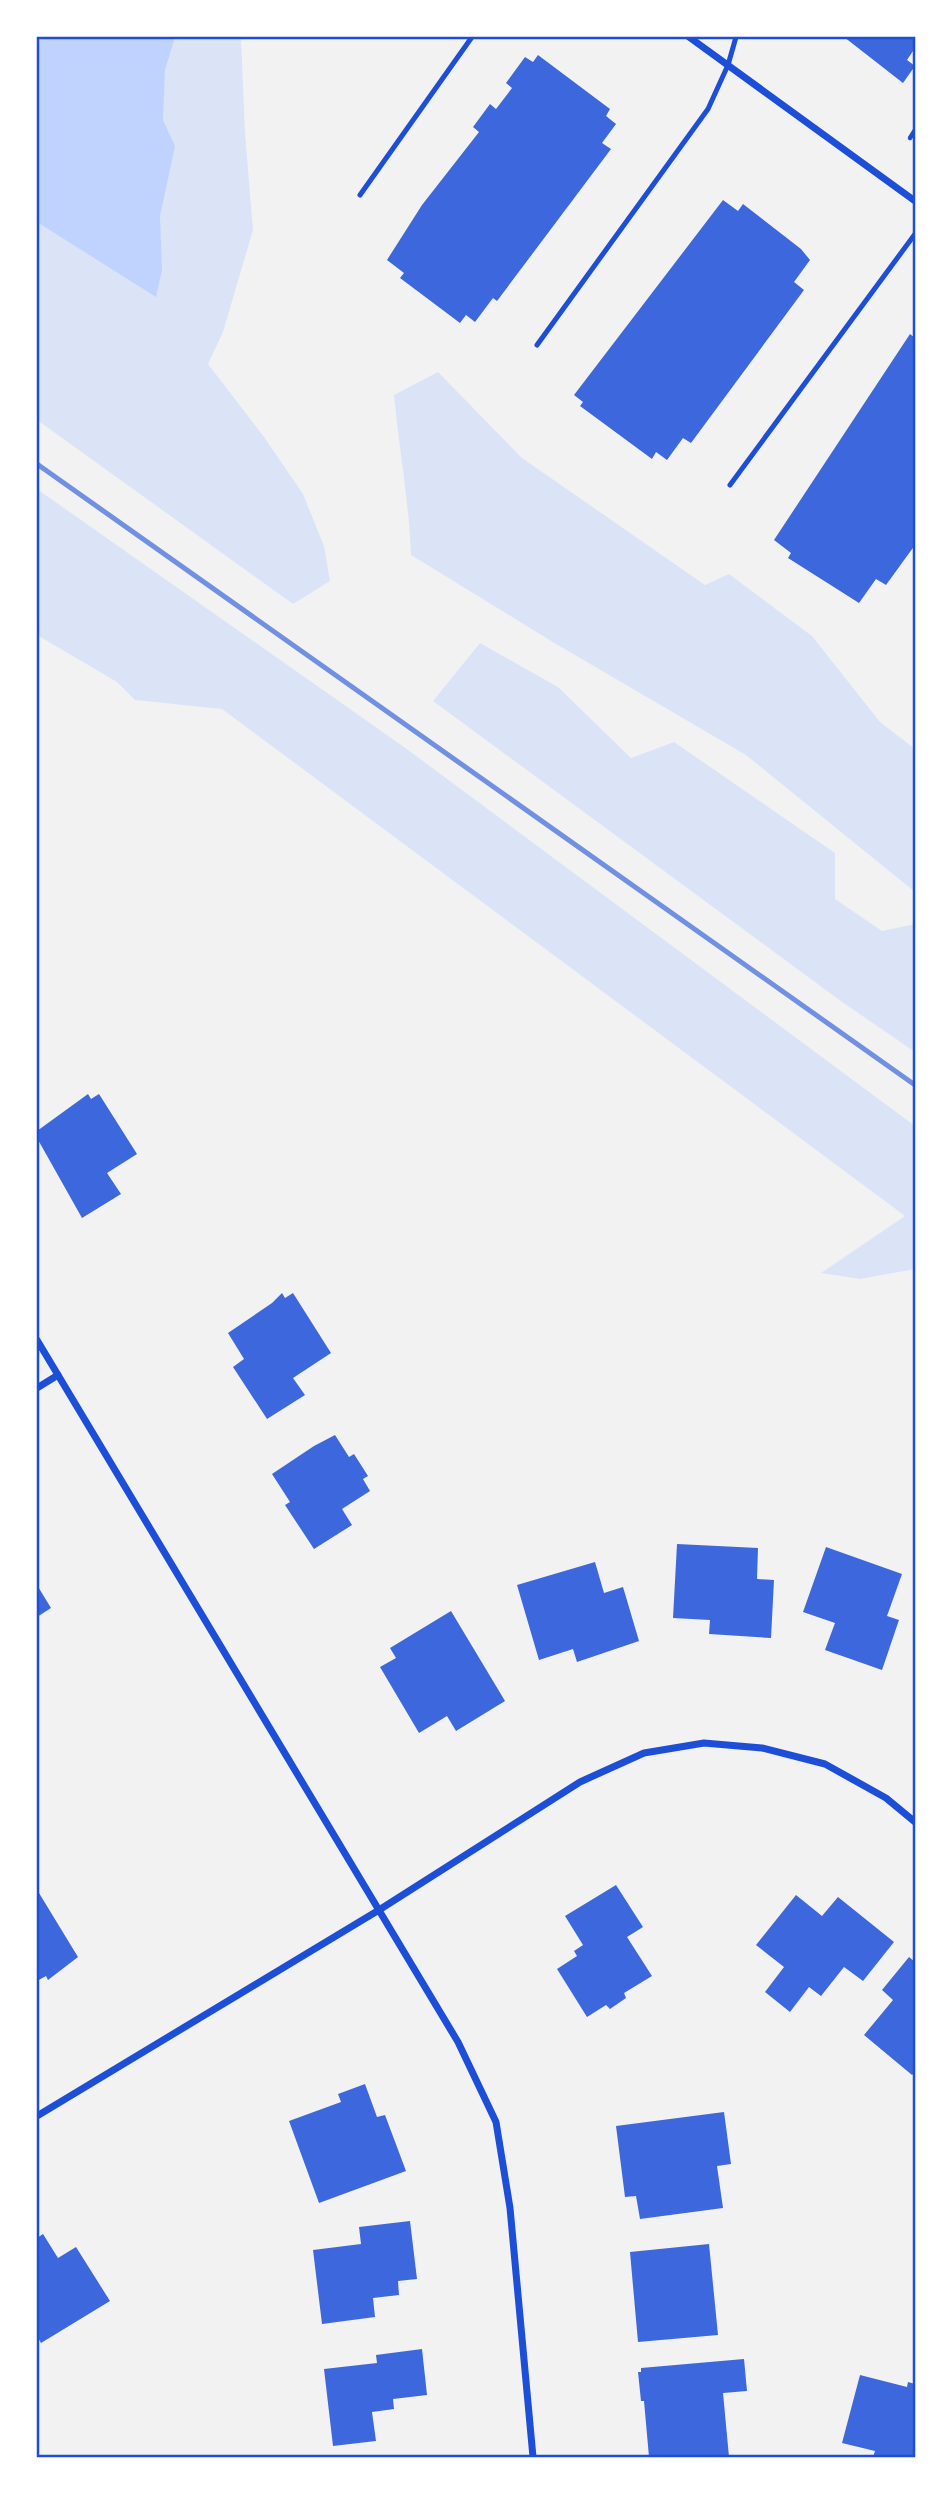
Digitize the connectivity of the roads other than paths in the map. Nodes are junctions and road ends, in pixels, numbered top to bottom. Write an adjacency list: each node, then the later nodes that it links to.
1 (472, 37): 5 (lane)
2 (689, 37): 4 (street)
3 (736, 37): 4 (lane)
4 (728, 65): 6 (street); 8 (lane)
5 (360, 195)
6 (915, 201)
7 (915, 234): 9 (lane)
8 (537, 345)
9 (730, 485)
10 (37, 1340): 11 (street)
11 (58, 1375): 12 (street); 14 (street)
12 (37, 1388)
13 (915, 1822): 14 (street)
14 (379, 1910): 15 (street); 16 (street)
15 (37, 2116)
16 (533, 2457)

